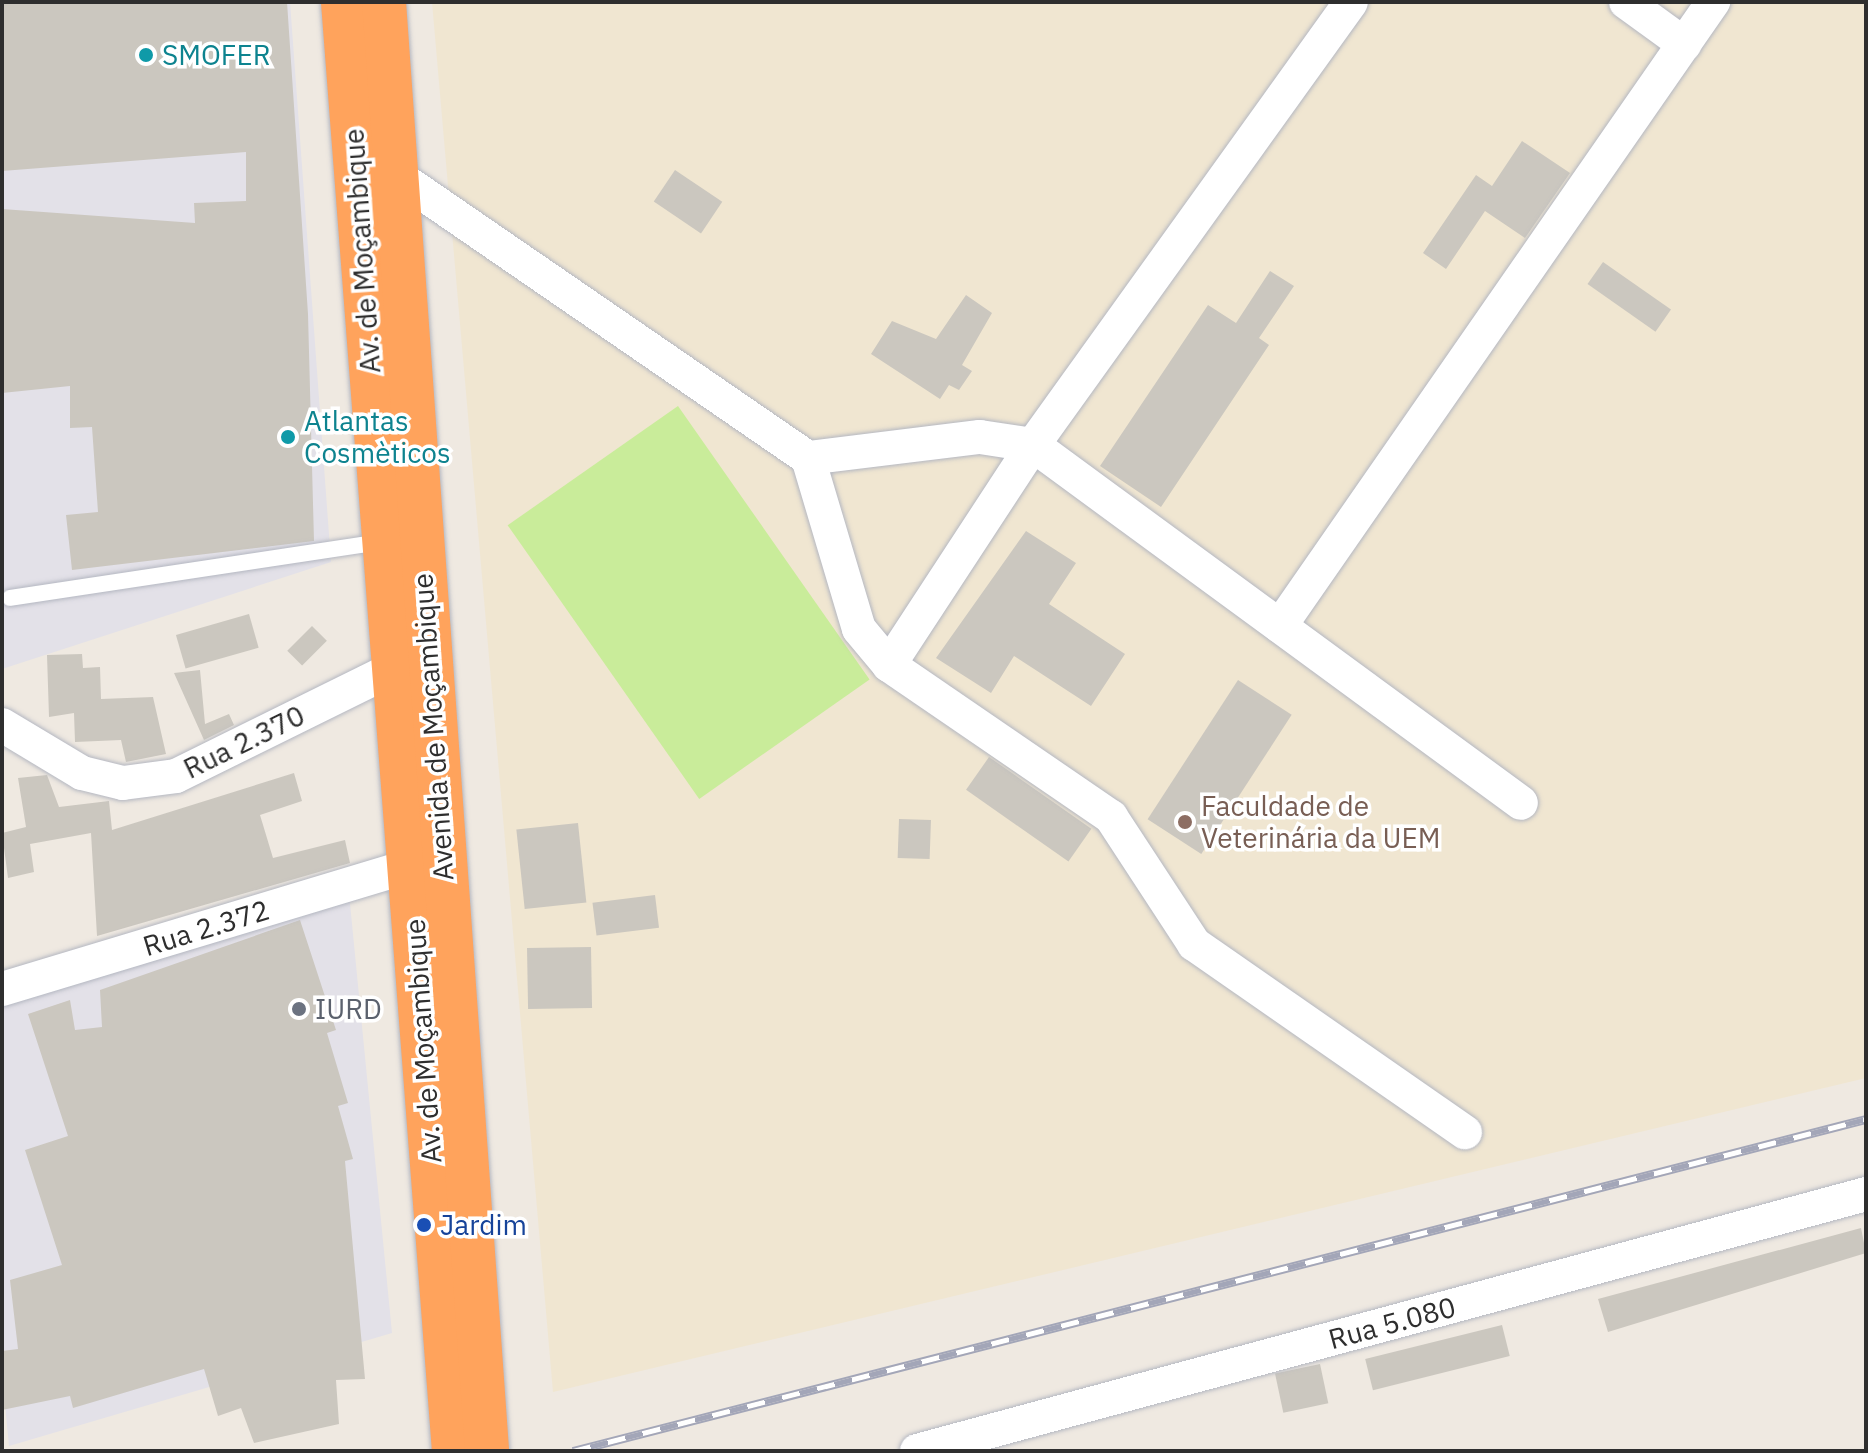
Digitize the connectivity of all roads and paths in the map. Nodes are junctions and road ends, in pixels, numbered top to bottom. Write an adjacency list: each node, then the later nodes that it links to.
1 (343, 2): 10 (highway, Av. de Moçambique)
2 (384, 2): 7 (highway, Avenida de Moçambique)
3 (1351, 2): 8 (street)
4 (1626, 2): 6 (street)
5 (1713, 2): 6 (street)
6 (1684, 44): 12 (street)
7 (396, 175): 9 (street); 22 (highway, Avenida de Moçambique)
8 (1033, 445): 9 (street); 12 (street); 13 (street)
9 (808, 458): 13 (street)
10 (382, 542): 11 (lane); 14 (highway, Av. de Moçambique)
11 (10, 598)
12 (1280, 626): 16 (street)
13 (889, 665): 19 (street)
14 (395, 668): 15 (street, Rua 2.370); 17 (highway, Av. de Moçambique)
15 (2, 725)
16 (1521, 803)
17 (409, 866): 18 (street, Rua 2.372); 21 (highway, Av. de Moçambique)
18 (2, 989)
19 (1465, 1132)
20 (1866, 1194): 23 (street, Rua 5.080)
21 (436, 1219): 22 (highway, Avenida de Moçambique)
22 (469, 1441)
23 (917, 1451)

